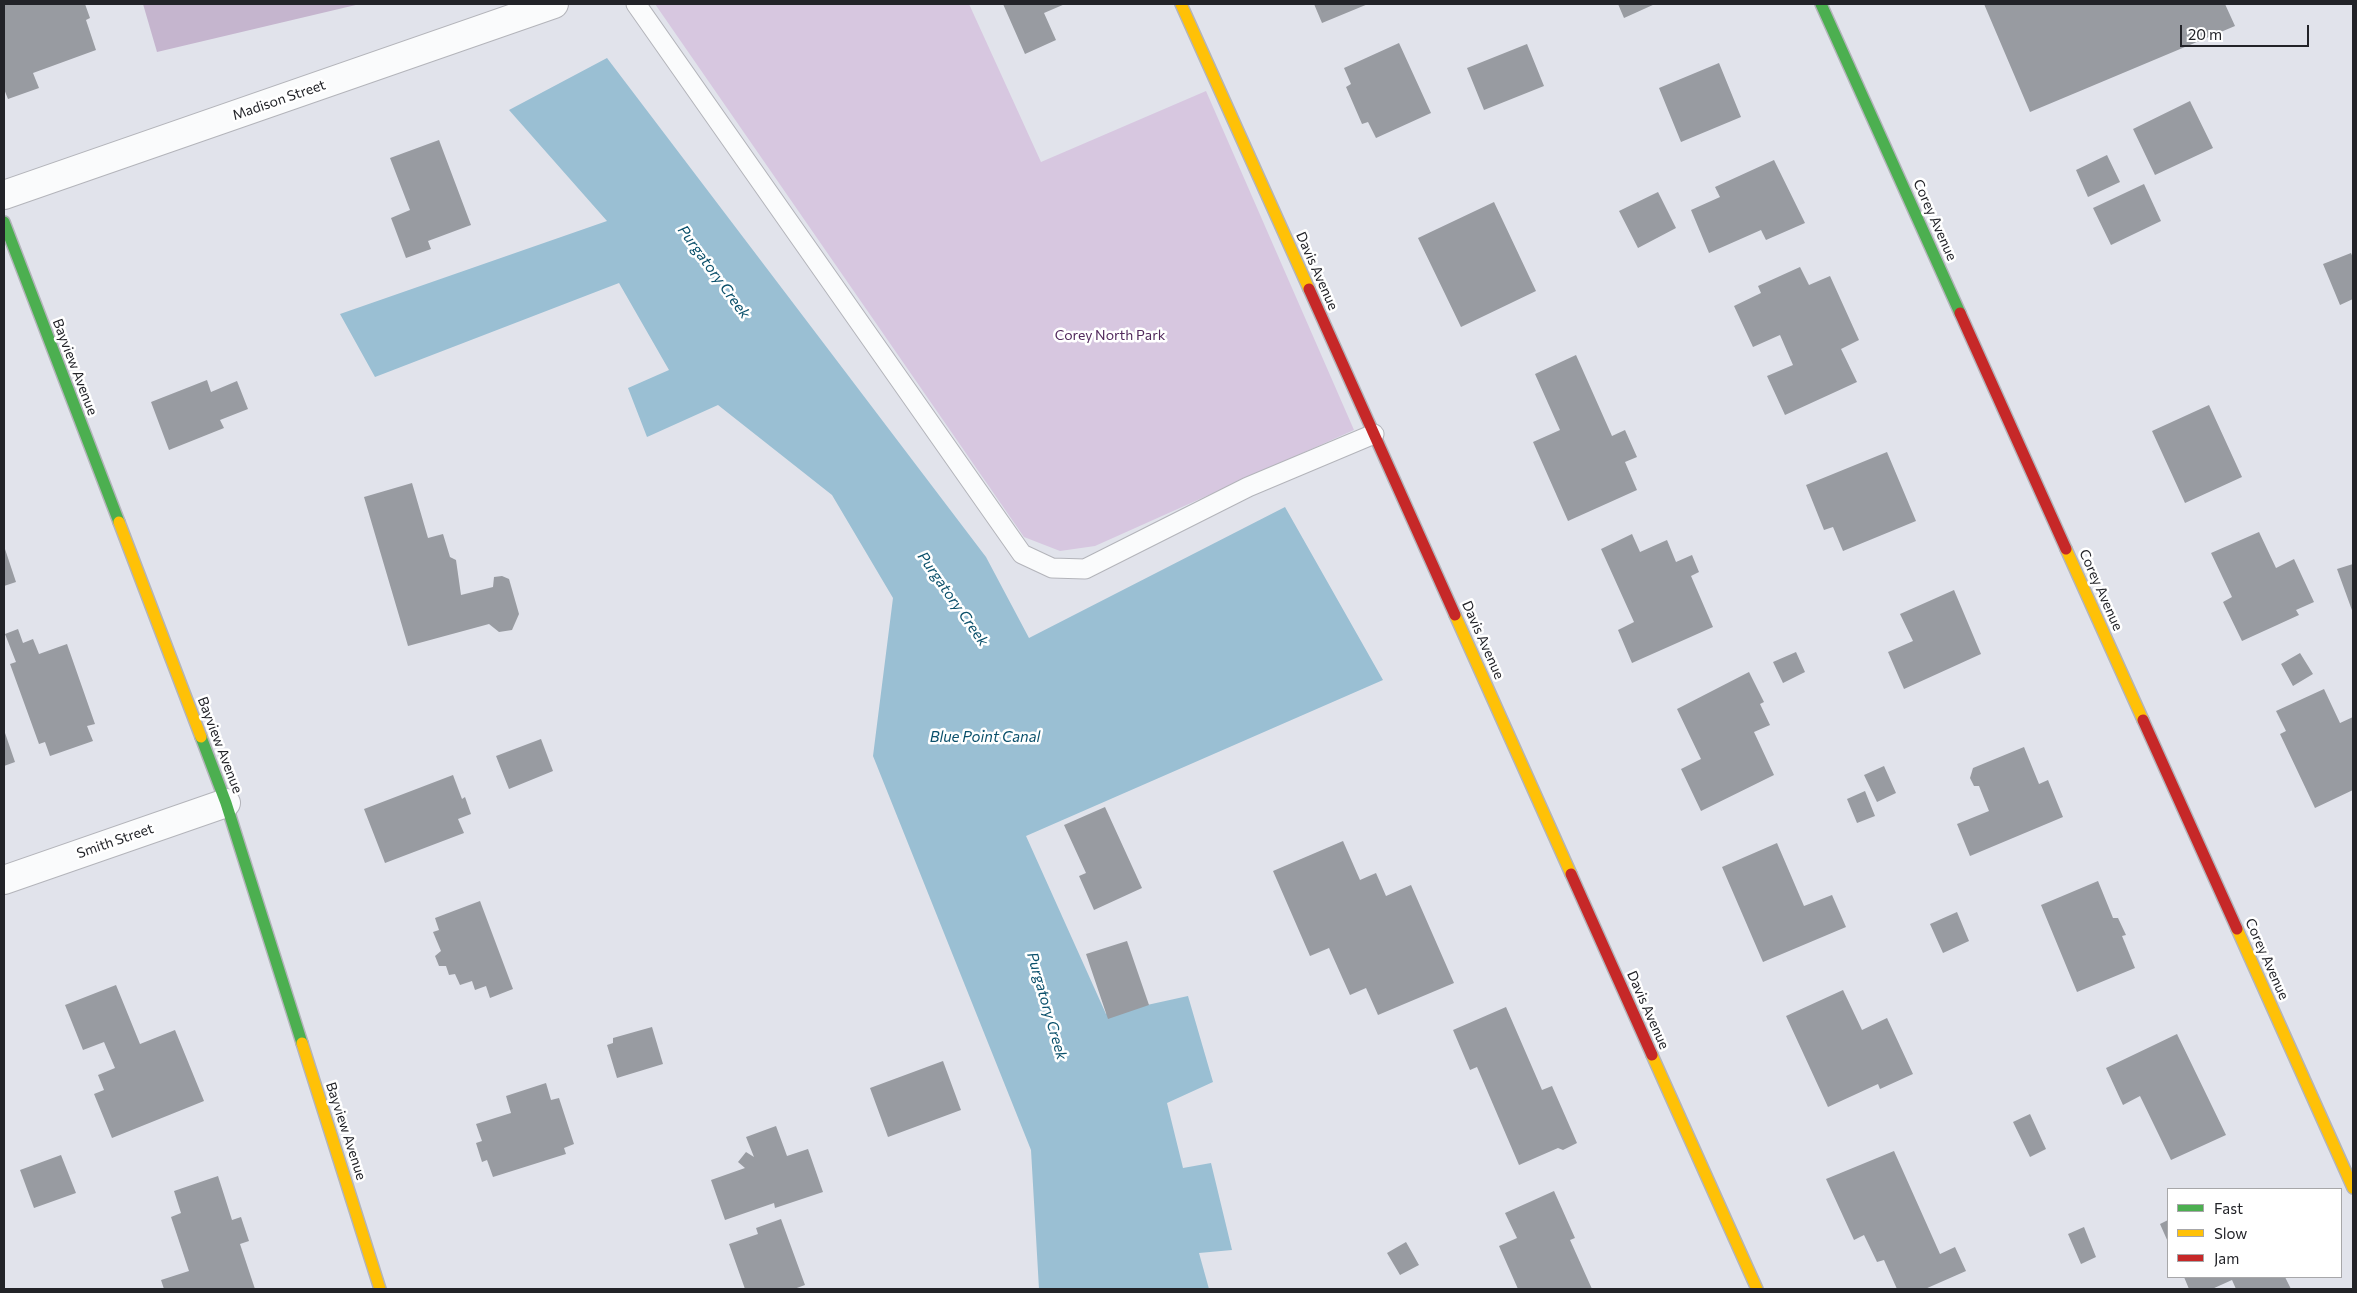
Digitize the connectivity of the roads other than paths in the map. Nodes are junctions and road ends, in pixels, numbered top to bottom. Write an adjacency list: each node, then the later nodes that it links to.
1 (554, 4): 5 (street, Madison Street)
2 (636, 4): 7 (lane)
3 (1181, 4): 7 (street, Davis Avenue)
4 (1821, 4): 10 (street, Corey Avenue)
5 (4, 195)
6 (4, 222): 8 (street, Bayview Avenue)
7 (1374, 434): 12 (street, Davis Avenue)
8 (226, 803): 9 (street, Smith Street); 11 (street, Bayview Avenue)
9 (4, 880)
10 (2353, 1188)
11 (380, 1289)
12 (1757, 1289)

